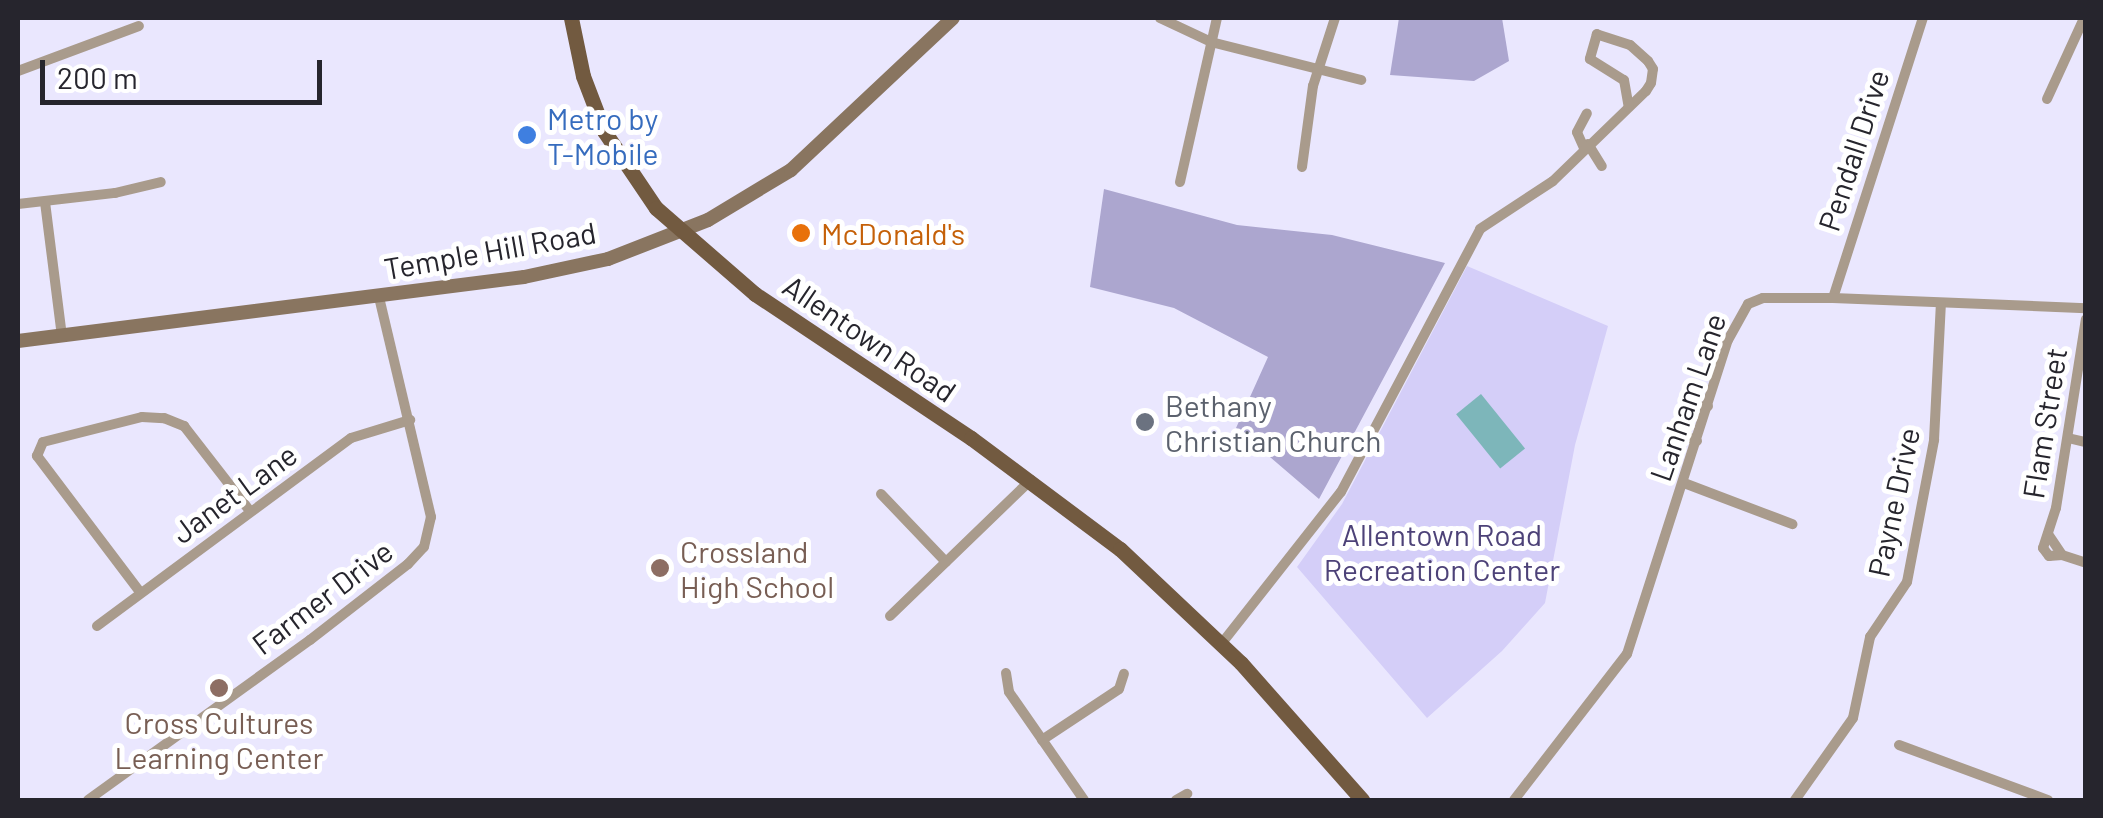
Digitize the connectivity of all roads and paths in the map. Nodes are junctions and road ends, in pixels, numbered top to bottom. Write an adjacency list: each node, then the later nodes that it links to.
1 (571, 18): 23 (main road, Allentown Road)
2 (953, 18): 23 (main road, Temple Hill Road)
3 (1160, 18): 9 (street)
4 (1217, 18): 9 (street)
5 (1335, 18): 10 (street)
6 (1923, 18): 25 (street, Pendall Drive)
7 (2084, 18): 13 (street)
8 (139, 26): 11 (street)
9 (1212, 42): 10 (street); 20 (street)
10 (1317, 69): 12 (street); 18 (street)
11 (18, 71)
12 (1361, 80)
13 (2047, 99)
14 (1629, 107): 14 (street); 16 (street)
15 (1586, 113): 16 (street)
16 (1586, 146): 17 (street); 46 (street)
17 (1602, 166)
18 (1302, 167)
19 (161, 182): 21 (street)
20 (1180, 182)
21 (45, 202): 22 (street); 29 (street)
22 (18, 204)
23 (680, 231): 24 (main road, Temple Hill Road); 36 (main road, Allentown Road)
24 (379, 297): 29 (main road, Temple Hill Road); 32 (street, Farmer Drive)
25 (1832, 298): 26 (street, Lanham Lane); 31 (street, Lanham Lane)
26 (1941, 304): 27 (street, Lanham Lane); 57 (street, Payne Drive)
27 (2086, 308)
28 (2086, 319): 33 (street, Flam Street)
29 (62, 336): 30 (main road, Temple Hill Road)
30 (18, 342)
31 (1708, 406): 34 (street, Lanham Lane); 34 (street)
32 (410, 420): 39 (street, Janet Lane); 52 (street, Farmer Drive)
33 (2068, 438): 35 (street); 42 (street, Flam Street)
34 (1697, 441): 37 (street, Lanham Lane)
35 (2086, 442)
36 (1031, 480): 41 (street); 46 (main road, Allentown Road)
37 (1684, 483): 40 (street); 56 (street, Lanham Lane)
38 (881, 494): 41 (street)
39 (250, 511): 43 (street, Janet Lane); 43 (street)
40 (1792, 524)
41 (946, 562): 44 (street)
42 (2086, 563)
43 (140, 592): 45 (street, Janet Lane)
44 (890, 616)
45 (97, 626)
46 (1222, 643): 55 (main road, Allentown Road)
47 (1006, 673): 49 (street)
48 (1124, 674): 49 (street)
49 (1042, 740): 53 (street)
50 (1899, 745): 58 (street)
51 (1187, 794): 54 (street)
52 (88, 800)
53 (1084, 800)
54 (1176, 800)
55 (1362, 800)
56 (1514, 800)
57 (1796, 800)
58 (2048, 800)

